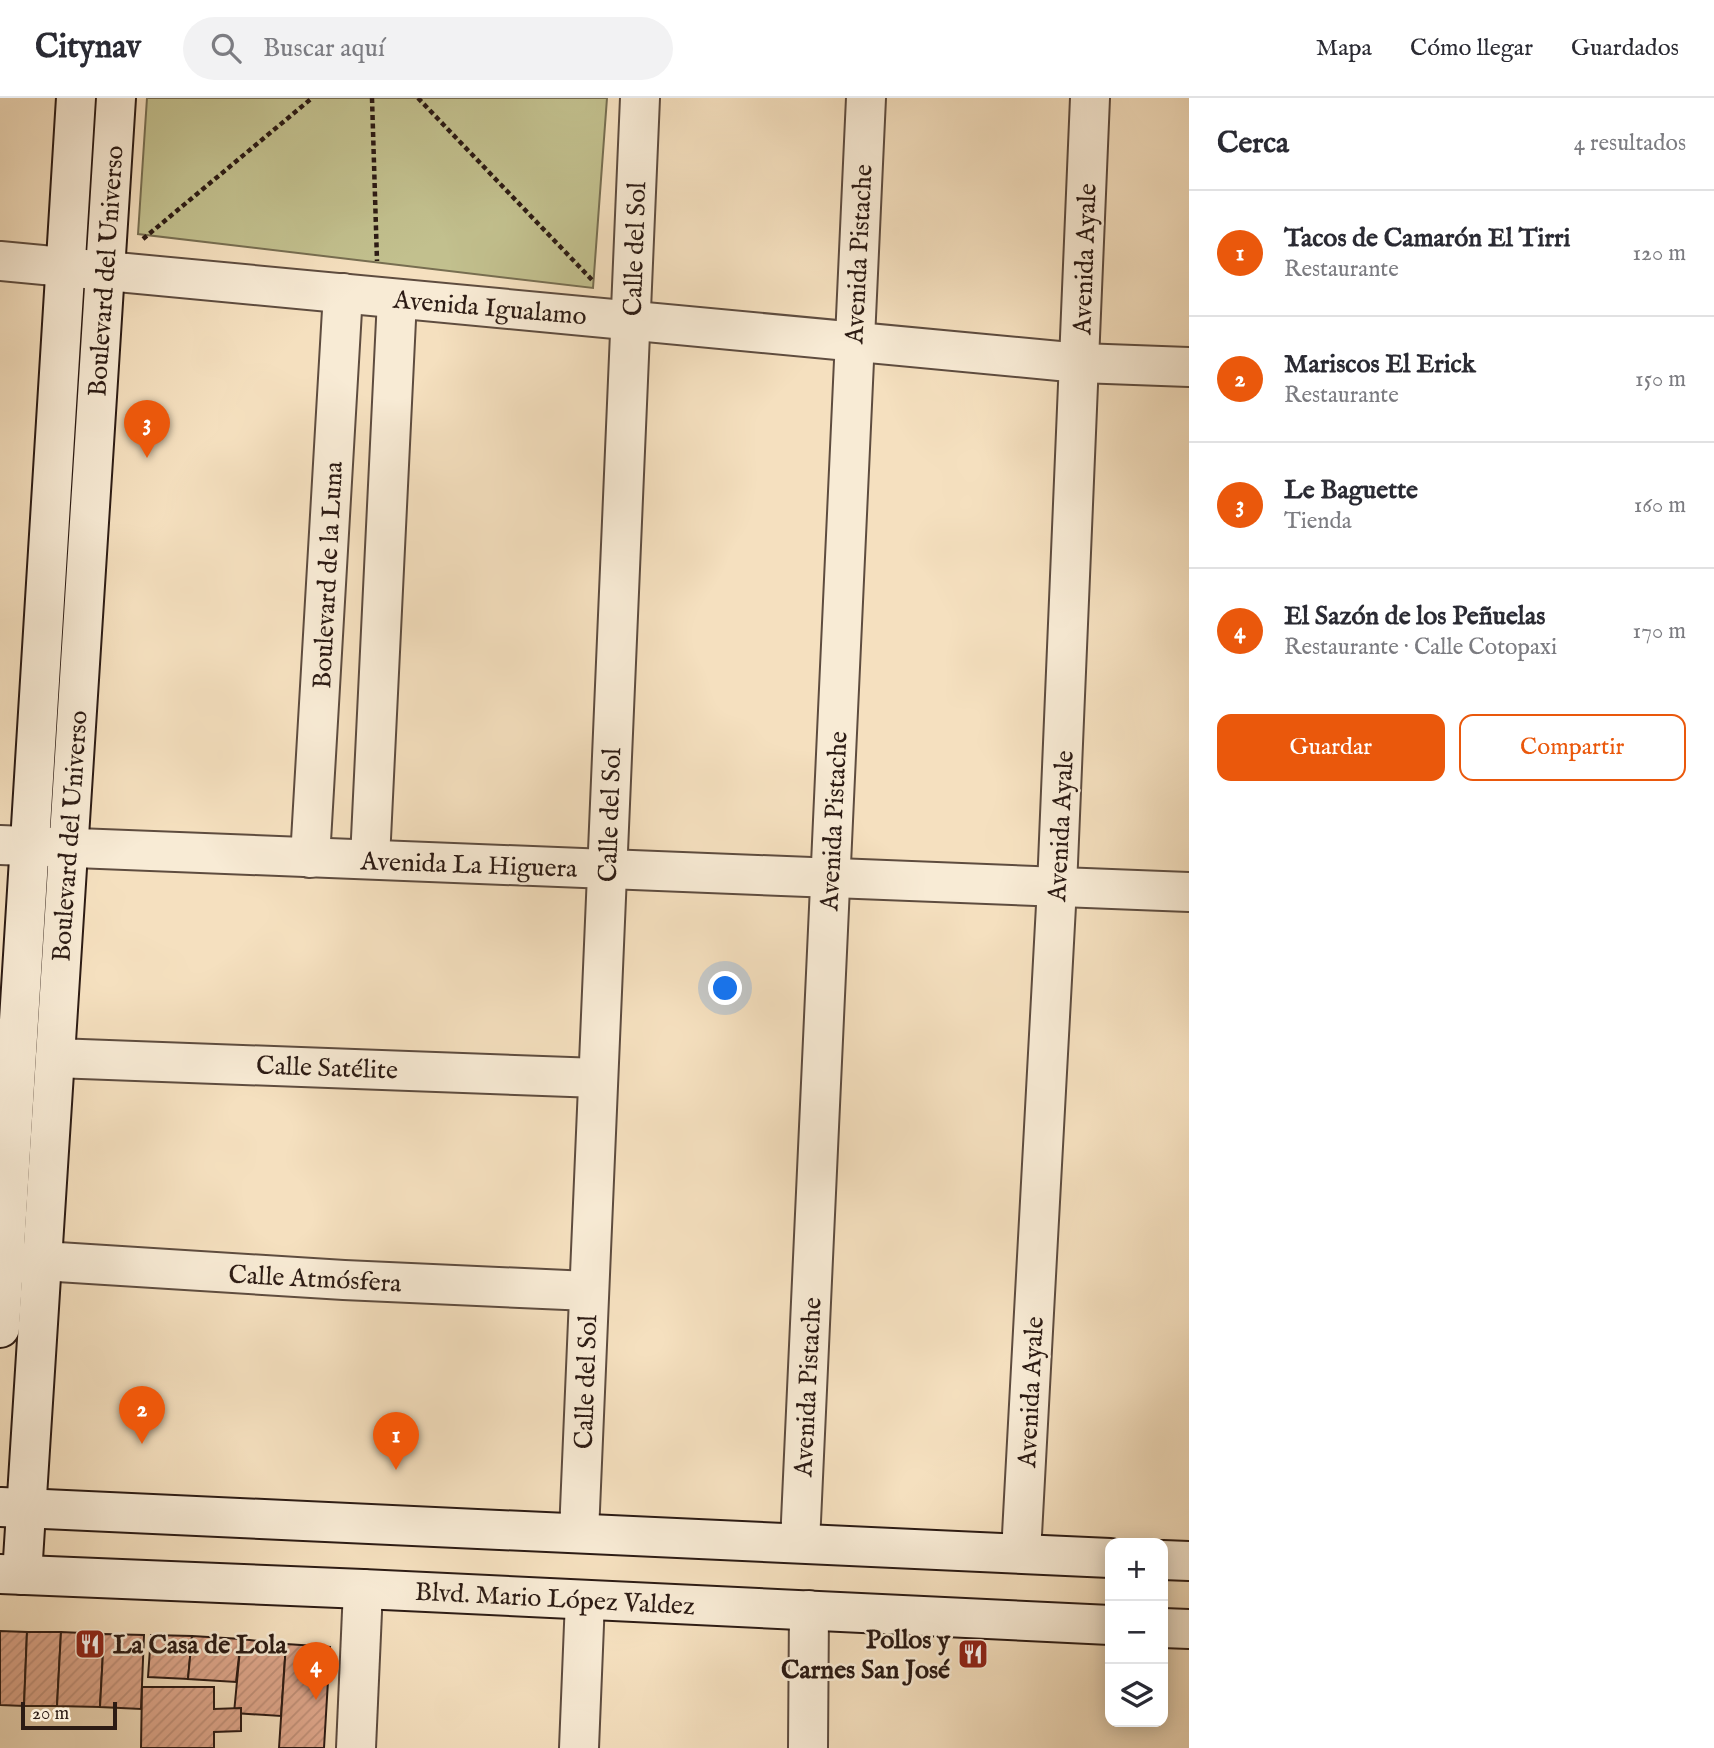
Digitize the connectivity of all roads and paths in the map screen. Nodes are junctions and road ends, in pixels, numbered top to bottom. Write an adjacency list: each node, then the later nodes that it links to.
1 (76, 98): 10 (street, Boulevard del Universo)
2 (116, 98): 11 (street, Boulevard del Universo)
3 (312, 98): 11 (path)
4 (372, 98): 12 (path)
5 (418, 98): 13 (path)
6 (640, 98): 13 (street, Calle del Sol)
7 (866, 98): 14 (street, Avenida Pistache)
8 (1090, 98): 15 (street, Avenida Ayale)
9 (0, 261): 10 (street, Avenida Igualamo)
10 (66, 267): 11 (street, Avenida Igualamo); 17 (street, Boulevard del Universo)
11 (105, 271): 12 (street, Avenida Igualamo); 18 (street, Boulevard del Universo)
12 (373, 296): 13 (street, Avenida Igualamo); 19 (street, Boulevard de la Luna); 20 (street)
13 (631, 320): 14 (street, Avenida Igualamo); 21 (street, Calle del Sol)
14 (854, 341): 15 (street, Avenida Igualamo); 22 (street, Avenida Pistache)
15 (1080, 363): 16 (street, Avenida Igualamo); 23 (street, Avenida Ayale)
16 (1189, 367)
17 (15, 845): 18 (street, Avenida La Higuera); 28 (street, Boulevard del Universo)
18 (68, 847): 19 (street, Avenida La Higuera); 25 (street, Boulevard del Universo)
19 (310, 858): 20 (street, Avenida La Higuera)
20 (370, 859): 21 (street, Avenida La Higuera)
21 (607, 869): 22 (street, Avenida La Higuera); 26 (street, Calle del Sol)
22 (830, 878): 23 (street, Avenida La Higuera); 33 (street, Avenida Pistache)
23 (1058, 887): 24 (street, Avenida La Higuera); 34 (street, Avenida Ayale)
24 (1189, 892)
25 (55, 1058): 26 (street, Calle Satélite); 27 (street, Boulevard del Universo)
26 (598, 1077): 29 (street, Calle del Sol)
27 (42, 1261): 28 (street, Calle Atmósfera); 29 (street, Calle Atmósfera); 31 (street, Boulevard del Universo)
28 (4, 1266): 30 (street, Boulevard del Universo)
29 (589, 1291): 32 (street, Calle del Sol)
30 (0, 1328)
31 (13, 1507): 32 (street); 38 (street, Boulevard del Universo)
32 (579, 1533): 33 (street)
33 (800, 1544): 34 (street)
34 (1021, 1553): 35 (street)
35 (1105, 1558)
36 (1168, 1560): 37 (street)
37 (1189, 1561)
38 (11, 1574): 39 (street, Blvd. Mario López Valdez)
39 (363, 1588): 40 (street, Blvd. Mario López Valdez); 45 (street)
40 (585, 1600): 41 (street, Blvd. Mario López Valdez); 46 (street)
41 (809, 1610): 42 (street, Blvd. Mario López Valdez); 47 (street)
42 (1105, 1625)
43 (1168, 1628): 44 (street)
44 (1189, 1629)
45 (356, 1748)
46 (579, 1748)
47 (808, 1748)

